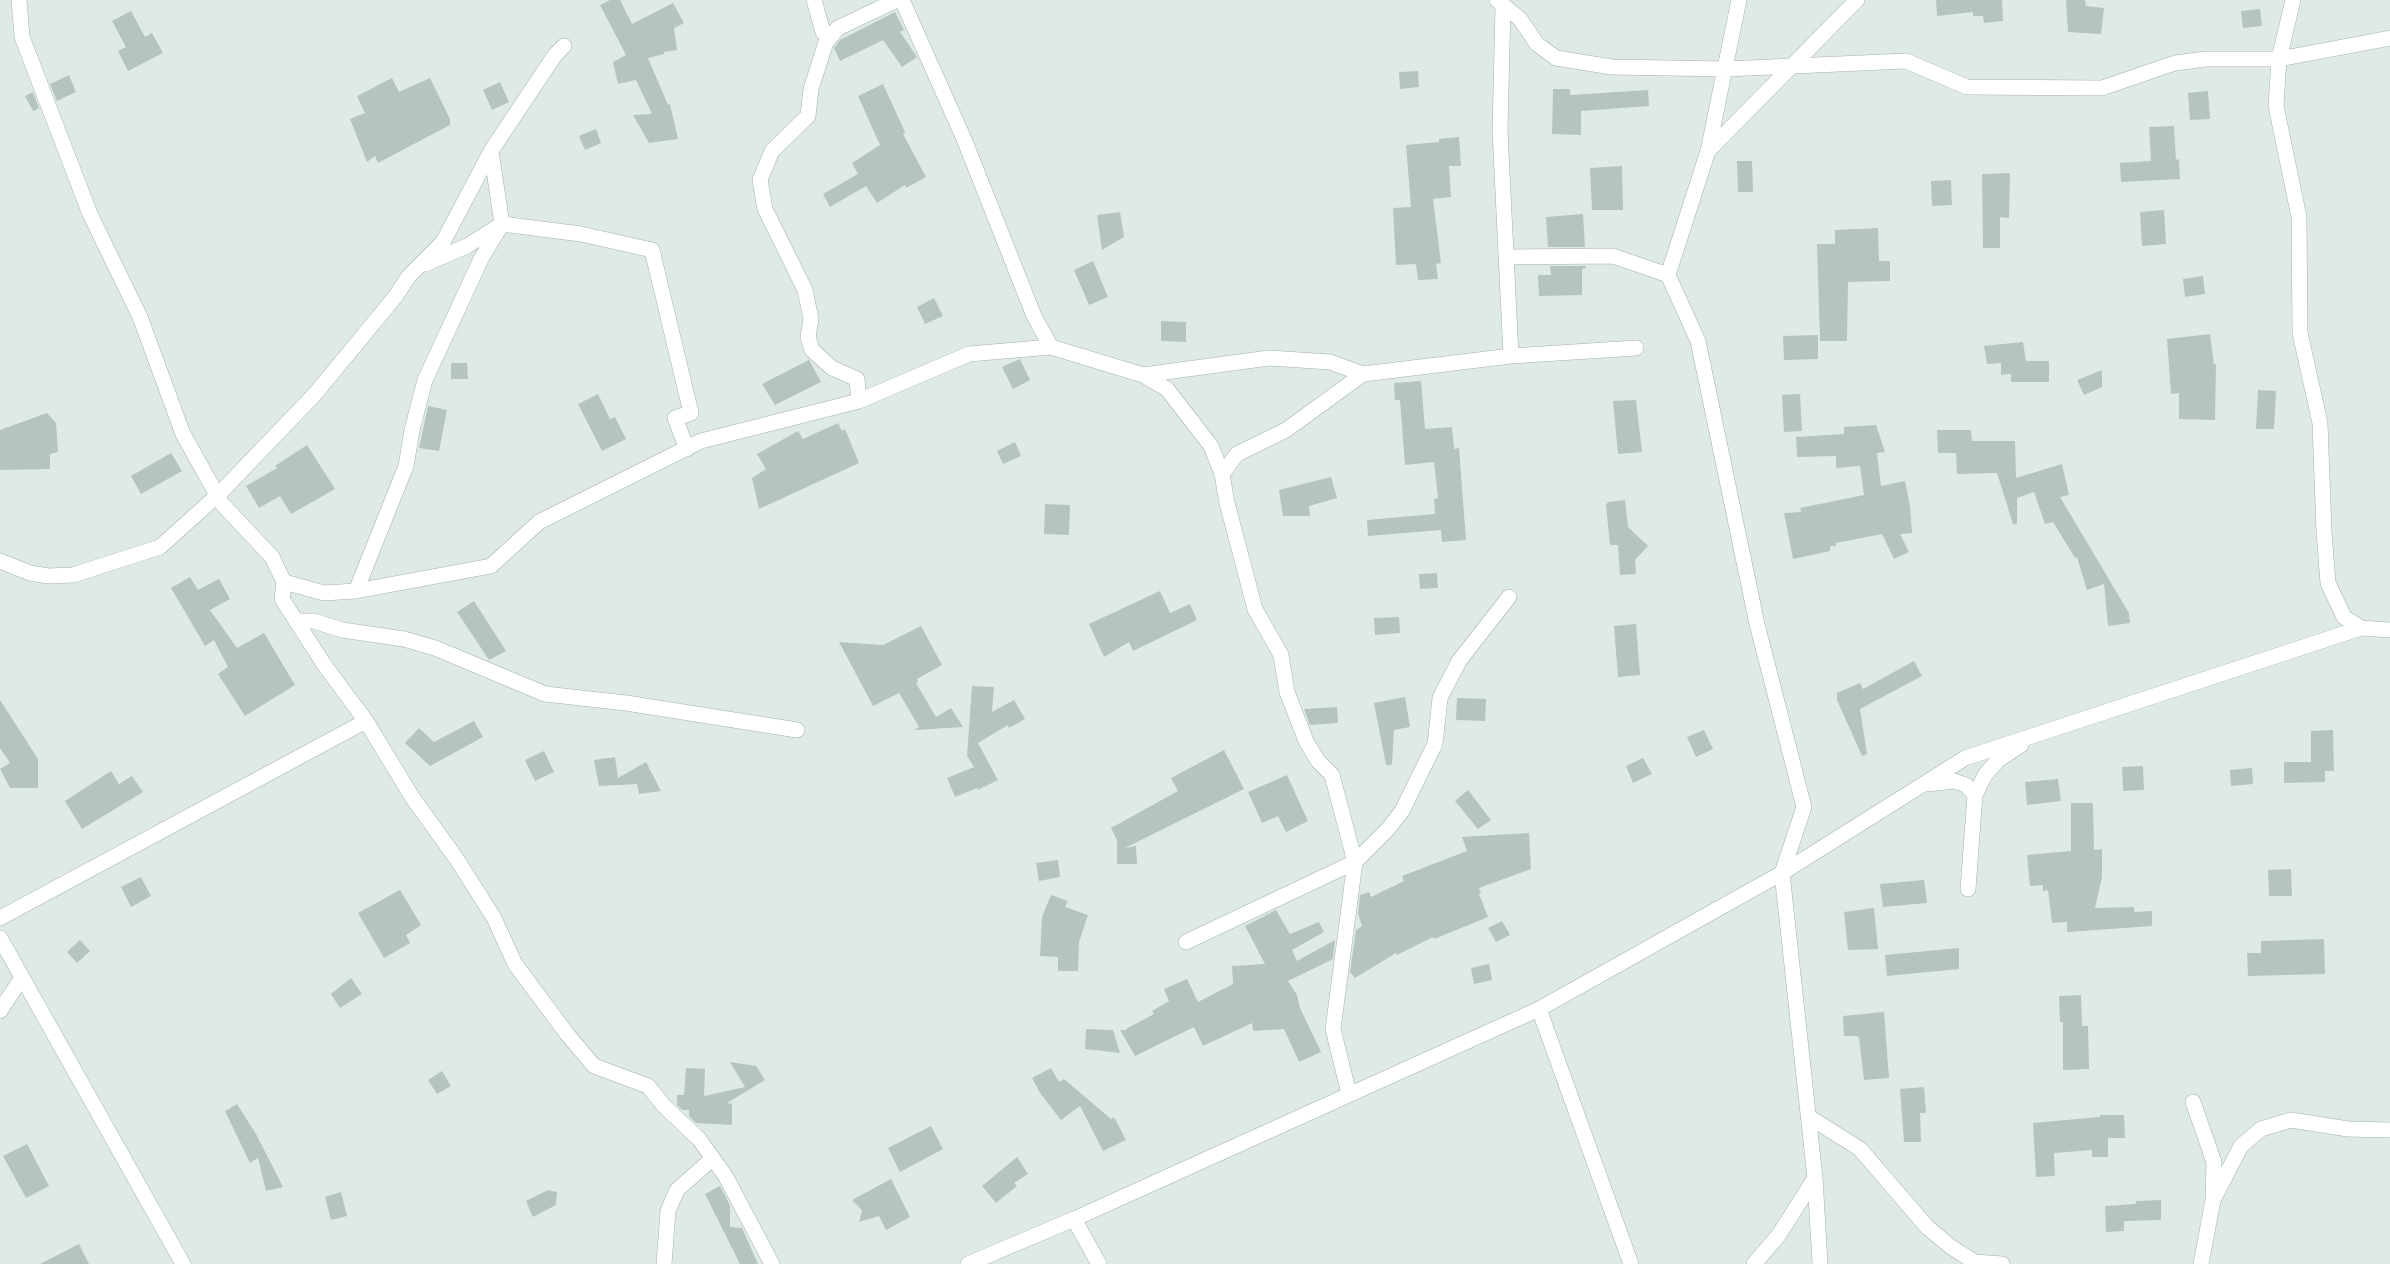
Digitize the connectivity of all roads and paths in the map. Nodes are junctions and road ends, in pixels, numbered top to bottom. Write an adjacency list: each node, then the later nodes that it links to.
1 (19, 0): 29 (street)
2 (814, 0): 9 (street)
3 (897, 0): 26 (street)
4 (902, 0): 21 (street)
5 (1739, 0): 14 (street)
6 (1858, 0): 13 (street)
7 (2293, 0): 12 (street)
8 (1500, 2): 14 (street); 18 (street)
9 (823, 32)
10 (2390, 38): 12 (street)
11 (564, 46): 15 (street)
12 (2279, 59): 13 (street); 35 (street)
13 (1791, 67): 14 (street); 16 (street)
14 (1726, 69): 16 (street)
15 (491, 150): 17 (street); 19 (street)
16 (1708, 151): 20 (street)
17 (502, 224): 19 (street); 27 (street); 32 (street)
18 (1506, 257): 20 (street); 23 (street)
19 (419, 266): 29 (street)
20 (1668, 275): 43 (street)
21 (1051, 347): 25 (street); 26 (street)
22 (1636, 348): 23 (street)
23 (1511, 356): 24 (street)
24 (1363, 374): 25 (street); 28 (street)
25 (1143, 376): 28 (street)
26 (859, 400): 27 (street)
27 (687, 449): 32 (street)
28 (1222, 474): 42 (street)
29 (217, 495): 30 (street); 31 (street)
30 (0, 561)
31 (284, 582): 32 (street); 34 (street)
32 (356, 591)
33 (1508, 598): 42 (street)
34 (296, 620): 37 (street); 38 (street)
35 (2361, 628): 36 (street); 39 (street)
36 (2390, 630)
37 (366, 721): 45 (street); 55 (street)
38 (797, 730)
39 (2034, 736): 40 (street); 41 (street)
40 (1923, 784): 41 (street); 43 (street)
41 (1975, 795): 44 (street)
42 (1355, 862): 47 (street); 51 (street)
43 (1782, 873): 49 (street); 53 (street)
44 (1968, 889)
45 (0, 918)
46 (0, 938): 48 (street)
47 (1186, 942)
48 (21, 979): 50 (street); 59 (street)
49 (1538, 1009): 51 (street); 64 (street)
50 (0, 1011)
51 (1349, 1094): 58 (street)
52 (2194, 1102): 57 (street)
53 (1809, 1117): 56 (street); 67 (street)
54 (2390, 1130): 57 (street)
55 (712, 1159): 60 (street); 61 (street)
56 (1816, 1178): 65 (street); 66 (street)
57 (2213, 1200): 68 (street)
58 (1074, 1219): 62 (street); 63 (street)
59 (183, 1264)
60 (664, 1264)
61 (772, 1264)
62 (968, 1264)
63 (1099, 1264)
64 (1631, 1264)
65 (1754, 1264)
66 (1820, 1264)
67 (2002, 1264)
68 (2201, 1264)

